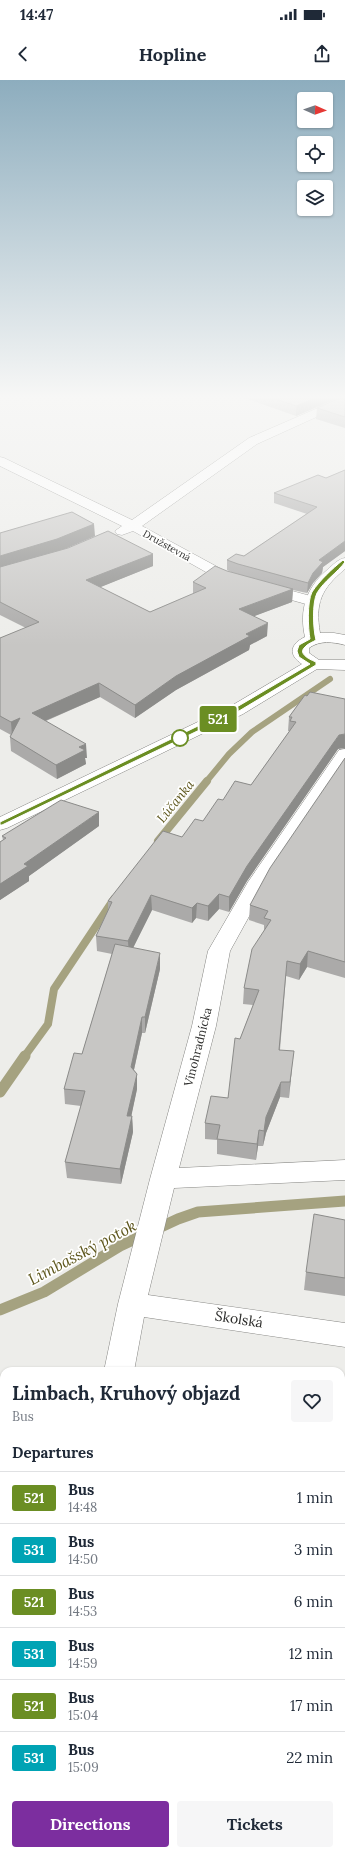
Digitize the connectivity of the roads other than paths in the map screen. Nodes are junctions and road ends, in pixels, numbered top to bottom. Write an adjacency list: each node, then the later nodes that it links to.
1 (41, 481): 3 (street)
2 (197, 481): 3 (street)
3 (133, 526): 4 (street, Družstevná); 6 (street, Družstevná)
4 (106, 538)
5 (339, 566): 6 (street)
6 (313, 601): 7 (street)
7 (313, 640): 8 (street); 9 (street)
8 (345, 640)
9 (314, 664): 10 (street); 12 (street)
10 (345, 666)
11 (345, 754): 14 (street, Vinohradnícka)
12 (0, 824)
13 (345, 1170): 14 (street)
14 (163, 1179): 15 (street, Vinohradnícka)
15 (132, 1304): 16 (street, Školská); 17 (street, Vinohradnícka)
16 (345, 1335)
17 (121, 1367)

